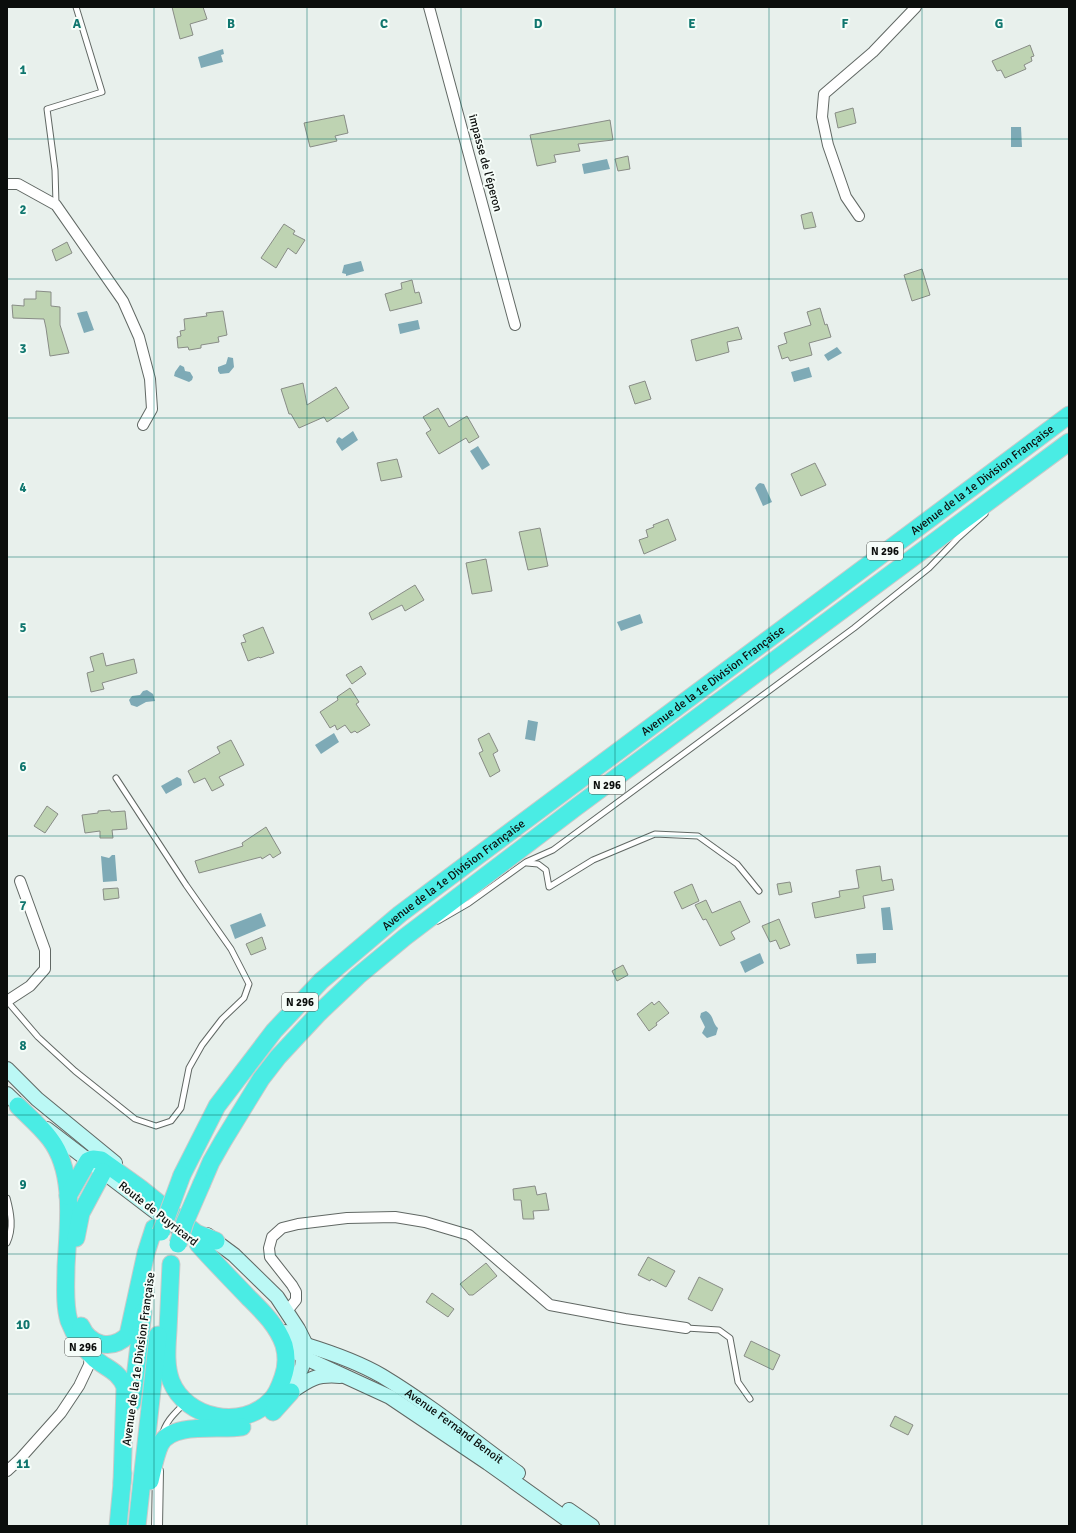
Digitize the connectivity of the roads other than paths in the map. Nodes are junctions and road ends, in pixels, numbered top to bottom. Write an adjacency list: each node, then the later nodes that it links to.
1 (76, 7): 5 (lane)
2 (429, 7): 7 (street, impasse de l'éperon)
3 (916, 7): 6 (street)
4 (7, 184): 5 (street)
5 (56, 205): 9 (street)
6 (859, 216)
7 (515, 325)
8 (1069, 415): 27 (highway, Avenue de la 1e Division Française / N 296, bridge)
9 (143, 425)
10 (1069, 442): 11 (highway, Avenue de la 1e Division Française / N 296)
11 (1016, 482): 12 (lane); 20 (highway, Avenue de la 1e Division Française / N 296)
12 (999, 502)
13 (987, 512): 15 (lane)
14 (116, 778): 21 (lane)
15 (526, 862): 17 (lane); 18 (lane)
16 (20, 881): 21 (street)
17 (759, 891)
18 (436, 923)
19 (429, 927): 20 (lane)
20 (389, 950): 30 (highway, Avenue de la 1e Division Française / N 296, bridge)
21 (7, 1001)
22 (8, 1074): 24 (main road); 29 (main road, Route de Puyricard)
23 (13, 1100): 24 (main road); 25 (highway)
24 (97, 1164): 25 (highway, N 296); 29 (highway); 33 (highway)
25 (68, 1196): 33 (highway, N 296)
26 (7, 1198): 28 (lane)
27 (158, 1230): 33 (highway); 41 (highway, Avenue de la 1e Division Française / N 296)
28 (7, 1243)
29 (207, 1246): 31 (main road, Route de Puyricard); 34 (highway)
30 (172, 1264): 38 (highway); 43 (highway, Avenue de la 1e Division Française / N 296)
31 (288, 1311): 32 (street); 34 (main road, Route de Puyricard)
32 (686, 1328): 37 (lane)
33 (90, 1346): 40 (street); 41 (highway, N 296)
34 (297, 1351): 35 (main road, Avenue Fernand Benoit); 36 (main road); 38 (highway); 46 (main road, Avenue Fernand Benoit)
35 (346, 1376): 36 (main road); 45 (main road, Avenue Fernand Benoit)
36 (291, 1392): 39 (highway)
37 (750, 1399)
38 (186, 1401): 39 (lane)
39 (158, 1453): 43 (highway); 44 (street)
40 (7, 1471)
41 (122, 1483): 42 (highway, Avenue de la 1e Division Française / N 296)
42 (118, 1526)
43 (138, 1526)
44 (157, 1526)
45 (576, 1526)
46 (592, 1526)

